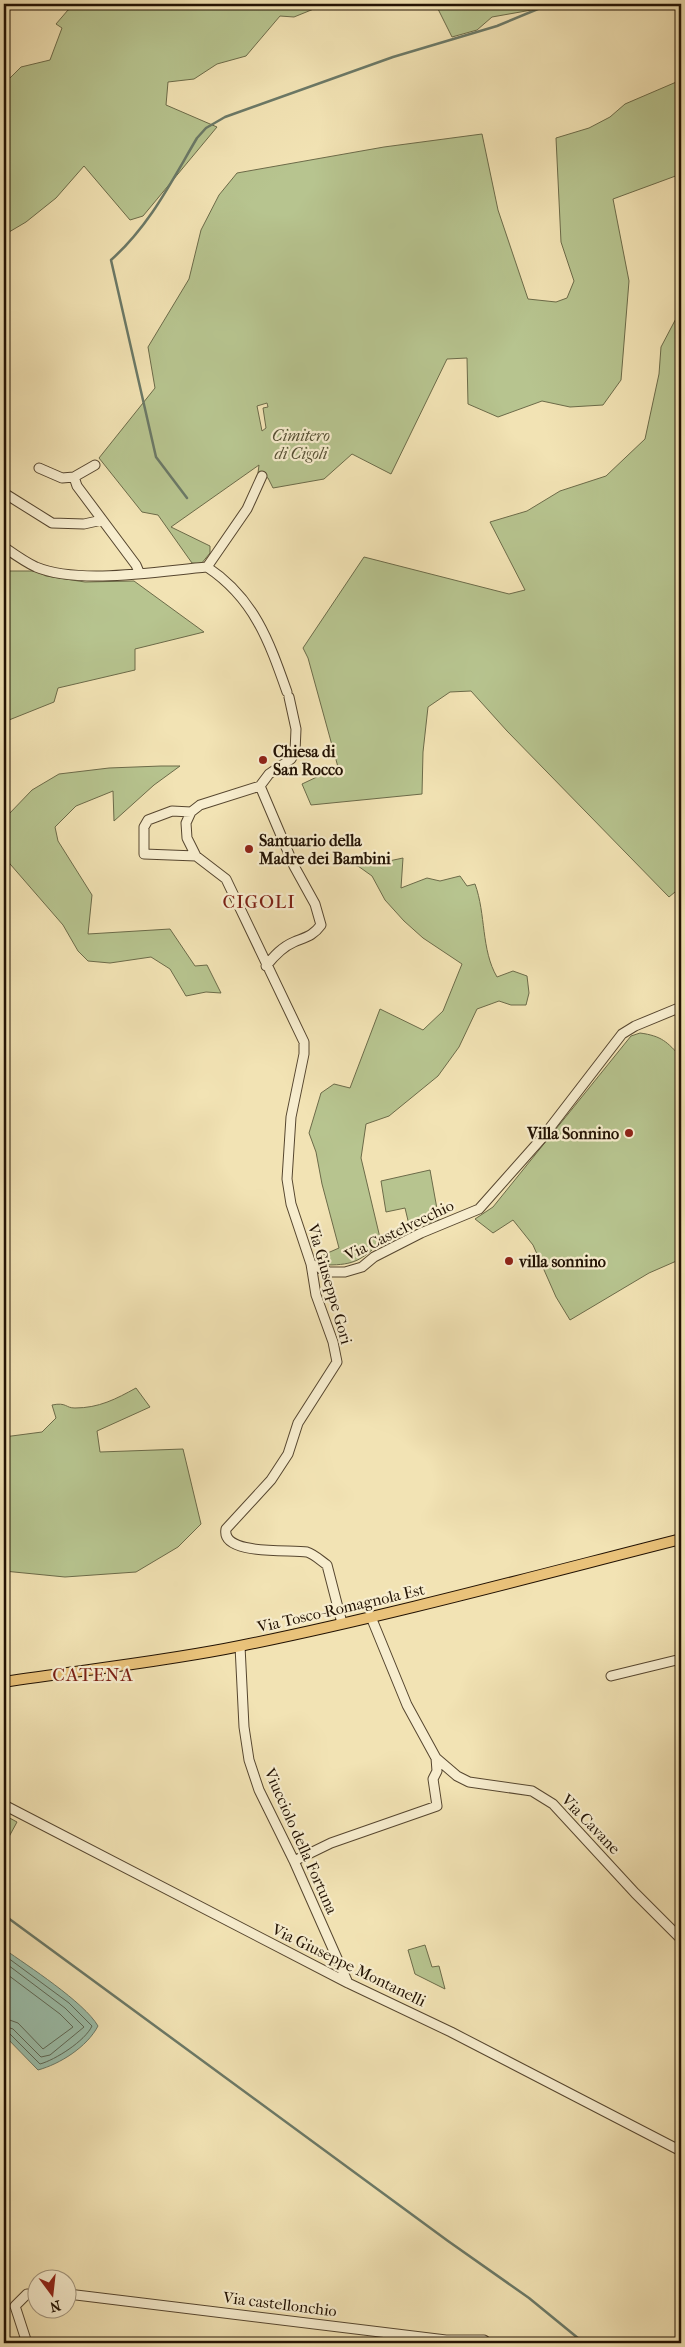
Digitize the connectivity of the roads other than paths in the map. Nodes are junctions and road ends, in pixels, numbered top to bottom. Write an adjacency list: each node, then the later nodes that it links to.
1 (95, 465): 3 (street)
2 (39, 468): 3 (street)
3 (74, 476): 6 (street)
4 (262, 476): 8 (street)
5 (4, 493): 6 (street)
6 (102, 520): 9 (street)
7 (4, 547): 9 (street)
8 (207, 567): 9 (street); 10 (street)
9 (139, 572)
10 (260, 786): 11 (street); 13 (street)
11 (191, 812): 12 (street); 12 (street)
12 (196, 856): 13 (street, Via Giuseppe Gori)
13 (266, 966): 15 (street, Via Giuseppe Gori)
14 (681, 1007): 15 (street, Via Castelvecchio)
15 (311, 1264): 18 (street, Via Giuseppe Gori)
16 (681, 1539): 17 (main road, Via Tosco-Romagnola Est)
17 (371, 1617): 18 (main road, Via Tosco-Romagnola Est); 23 (street, Via Cavane)
18 (342, 1623): 19 (main road, Via Tosco-Romagnola Est)
19 (240, 1646): 22 (main road, Via Tosco-Romagnola Est); 25 (street, Viucciolo della Fortuna)
20 (681, 1659): 21 (street)
21 (611, 1676)
22 (4, 1682)
23 (436, 1758): 25 (street); 26 (street, Via Cavane)
24 (4, 1805): 27 (street, Via Giuseppe Montanelli)
25 (294, 1861): 27 (street, Viucciolo della Fortuna)
26 (681, 1939)
27 (348, 1983): 28 (street, Via Giuseppe Montanelli)
28 (681, 2151)
29 (28, 2294): 31 (street)
30 (78, 2295): 32 (street, Via castellonchio)
31 (27, 2343)
32 (488, 2343)

